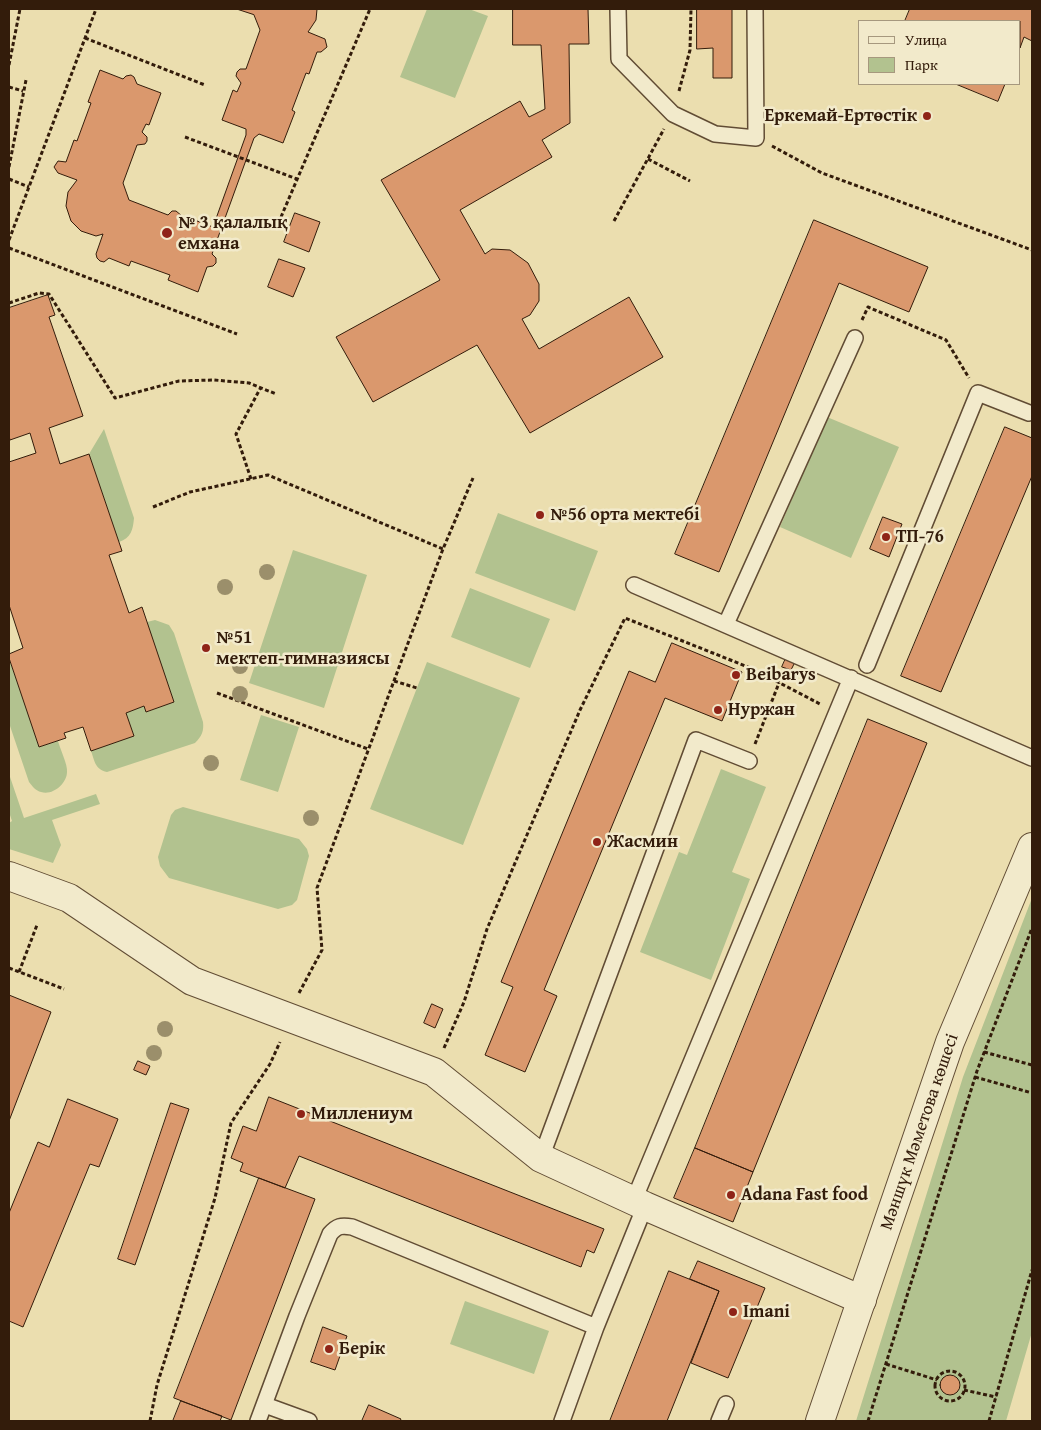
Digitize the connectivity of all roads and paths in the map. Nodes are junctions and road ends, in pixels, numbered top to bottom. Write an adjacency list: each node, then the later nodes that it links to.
1 (20, 9): 8 (path)
2 (96, 9): 7 (path)
3 (370, 9): 19 (path)
4 (618, 9): 13 (lane)
5 (690, 9): 13 (path)
6 (755, 9): 15 (lane)
7 (85, 38): 10 (path); 21 (path)
8 (9, 65)
9 (26, 80): 12 (path)
10 (205, 85)
11 (9, 86): 12 (path)
12 (24, 91): 17 (path)
13 (672, 114): 15 (lane); 16 (path)
14 (186, 137): 19 (path)
15 (756, 138): 26 (path)
16 (648, 159): 20 (path); 23 (path)
17 (9, 167)
18 (9, 179): 21 (path)
19 (297, 179): 22 (path)
20 (690, 181)
21 (29, 187): 24 (path)
22 (281, 217)
23 (614, 221)
24 (9, 240)
25 (9, 248): 28 (path)
26 (1032, 250)
27 (9, 303): 30 (path)
28 (237, 334)
29 (855, 338): 31 (path); 39 (lane)
30 (261, 388): 32 (path); 35 (path)
31 (978, 393): 33 (lane); 40 (lane)
32 (276, 394)
33 (1031, 411)
34 (473, 478): 37 (path)
35 (251, 479): 36 (path); 37 (path)
36 (153, 507)
37 (443, 549): 42 (path)
38 (634, 585): 39 (lane)
39 (726, 624): 41 (lane)
40 (867, 665)
41 (851, 678): 46 (lane); 48 (lane)
42 (394, 681): 44 (path); 47 (path)
43 (779, 683): 46 (path); 49 (path); 61 (path)
44 (417, 688)
45 (216, 693): 47 (path)
46 (837, 713): 65 (lane)
47 (368, 749): 57 (path)
48 (1032, 758)
49 (749, 761): 64 (lane)
50 (1032, 847): 67 (street, Мәншүк Мәметова көшесі)
51 (9, 876): 61 (street)
52 (37, 925): 55 (path)
53 (1032, 928): 59 (path)
54 (9, 968): 55 (path)
55 (19, 972): 56 (path)
56 (64, 989)
57 (299, 994)
58 (283, 1034): 75 (path)
59 (984, 1052): 60 (path); 62 (path)
60 (1032, 1066)
61 (434, 1072): 64 (street)
62 (975, 1077): 63 (path); 69 (path)
63 (1032, 1093)
64 (541, 1158): 65 (street)
65 (639, 1203): 67 (street); 68 (lane)
66 (1032, 1270): 72 (path)
67 (862, 1300): 80 (street, Мәншүк Мәметова көшесі)
68 (596, 1326): 74 (lane); 78 (lane)
69 (886, 1364): 70 (path); 81 (path)
70 (937, 1380): 71 (path); 71 (path)
71 (964, 1390): 72 (path)
72 (996, 1398): 82 (path)
73 (726, 1404): 79 (lane)
74 (265, 1405): 76 (lane); 77 (lane)
75 (150, 1421)
76 (258, 1421)
77 (310, 1421)
78 (562, 1421)
79 (719, 1421)
80 (820, 1421)
81 (868, 1421)
82 (989, 1421)

